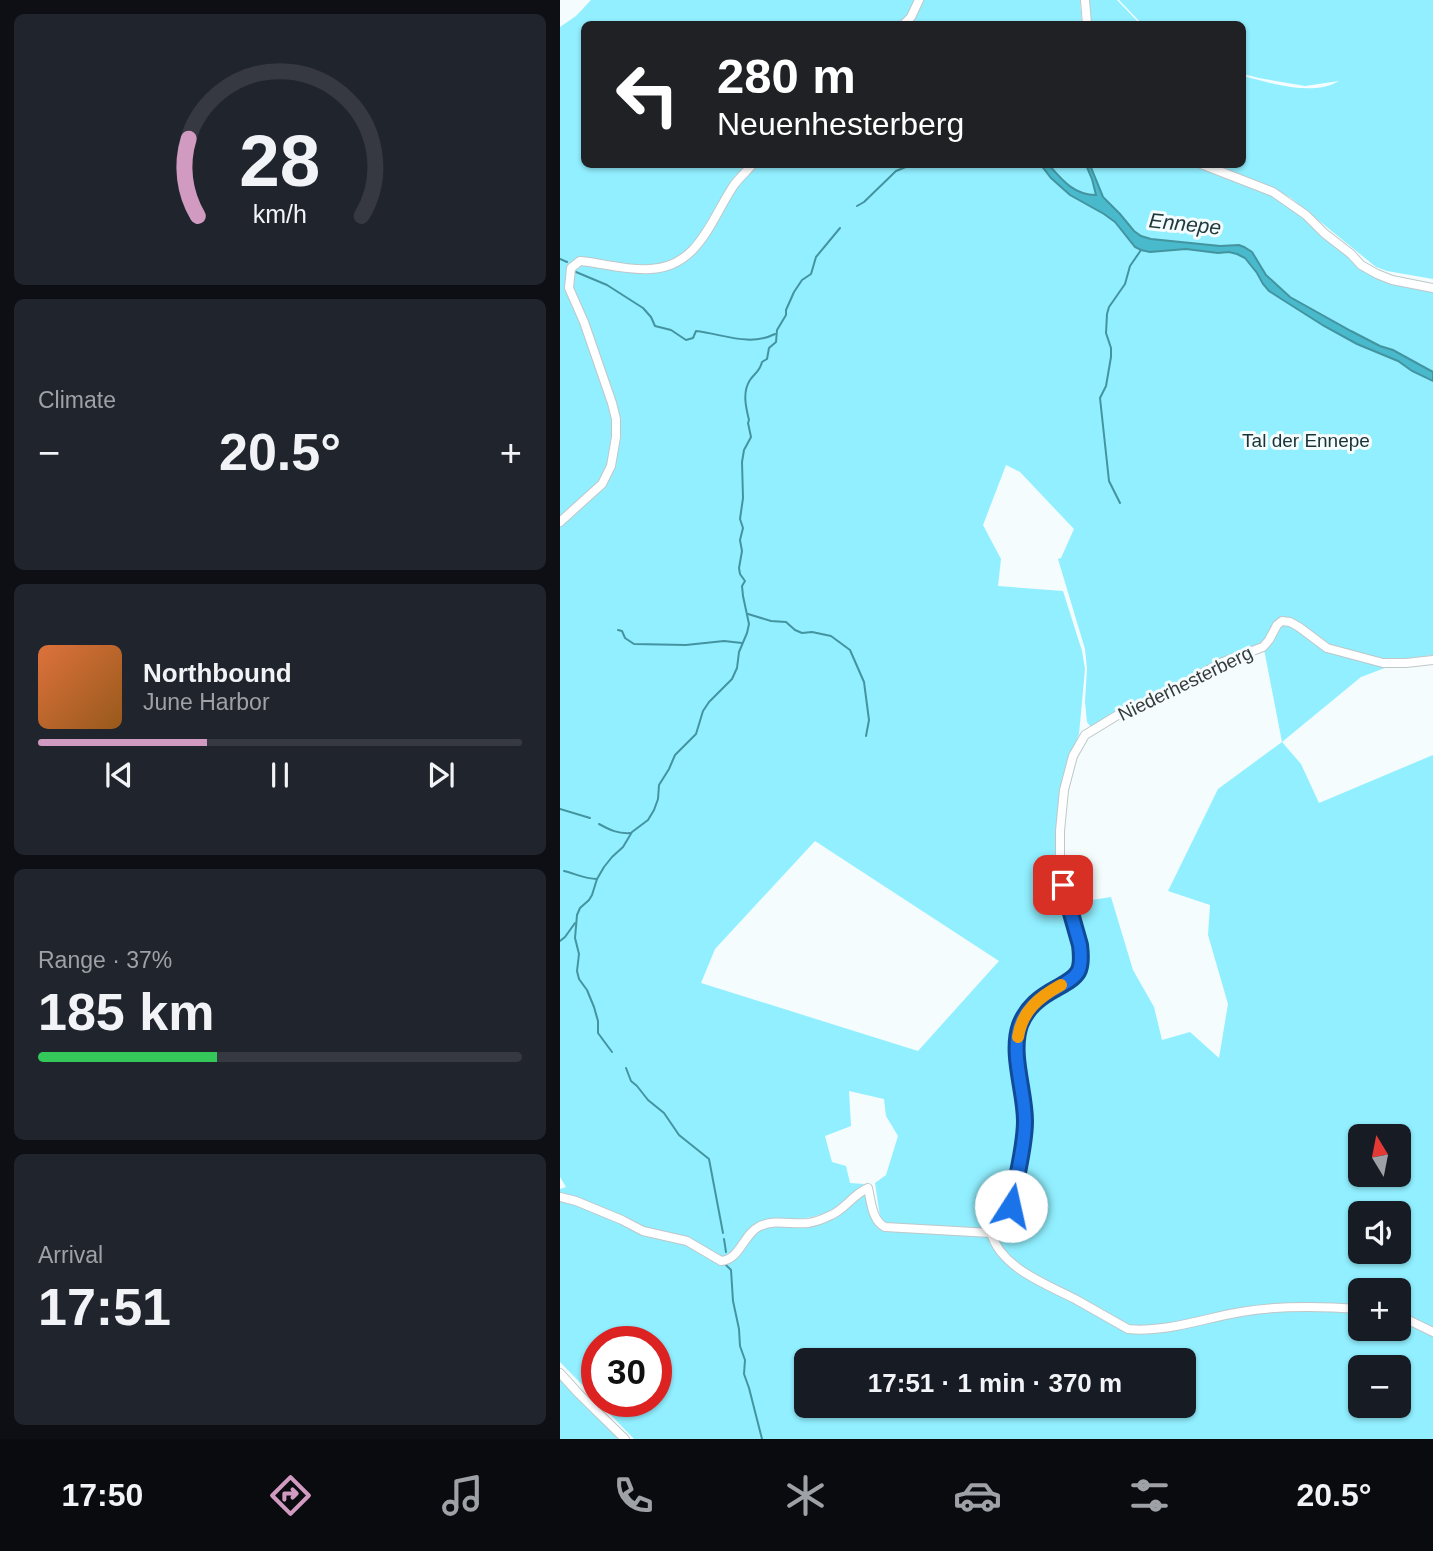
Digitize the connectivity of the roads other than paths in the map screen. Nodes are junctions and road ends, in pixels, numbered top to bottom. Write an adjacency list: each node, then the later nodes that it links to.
1 (919, 0): 3 (street)
2 (1085, 3): 4 (street)
3 (907, 21)
4 (1087, 21)
5 (749, 168): 8 (street)
6 (1212, 168): 7 (street)
7 (1433, 288)
8 (560, 522)
9 (1433, 660): 11 (street, Niederhesterberg)
10 (560, 1196): 11 (street)
11 (991, 1233): 12 (street)
12 (1348, 1308)
13 (1411, 1321): 14 (street)
14 (1433, 1332)
15 (560, 1373): 16 (street)
16 (625, 1439)

